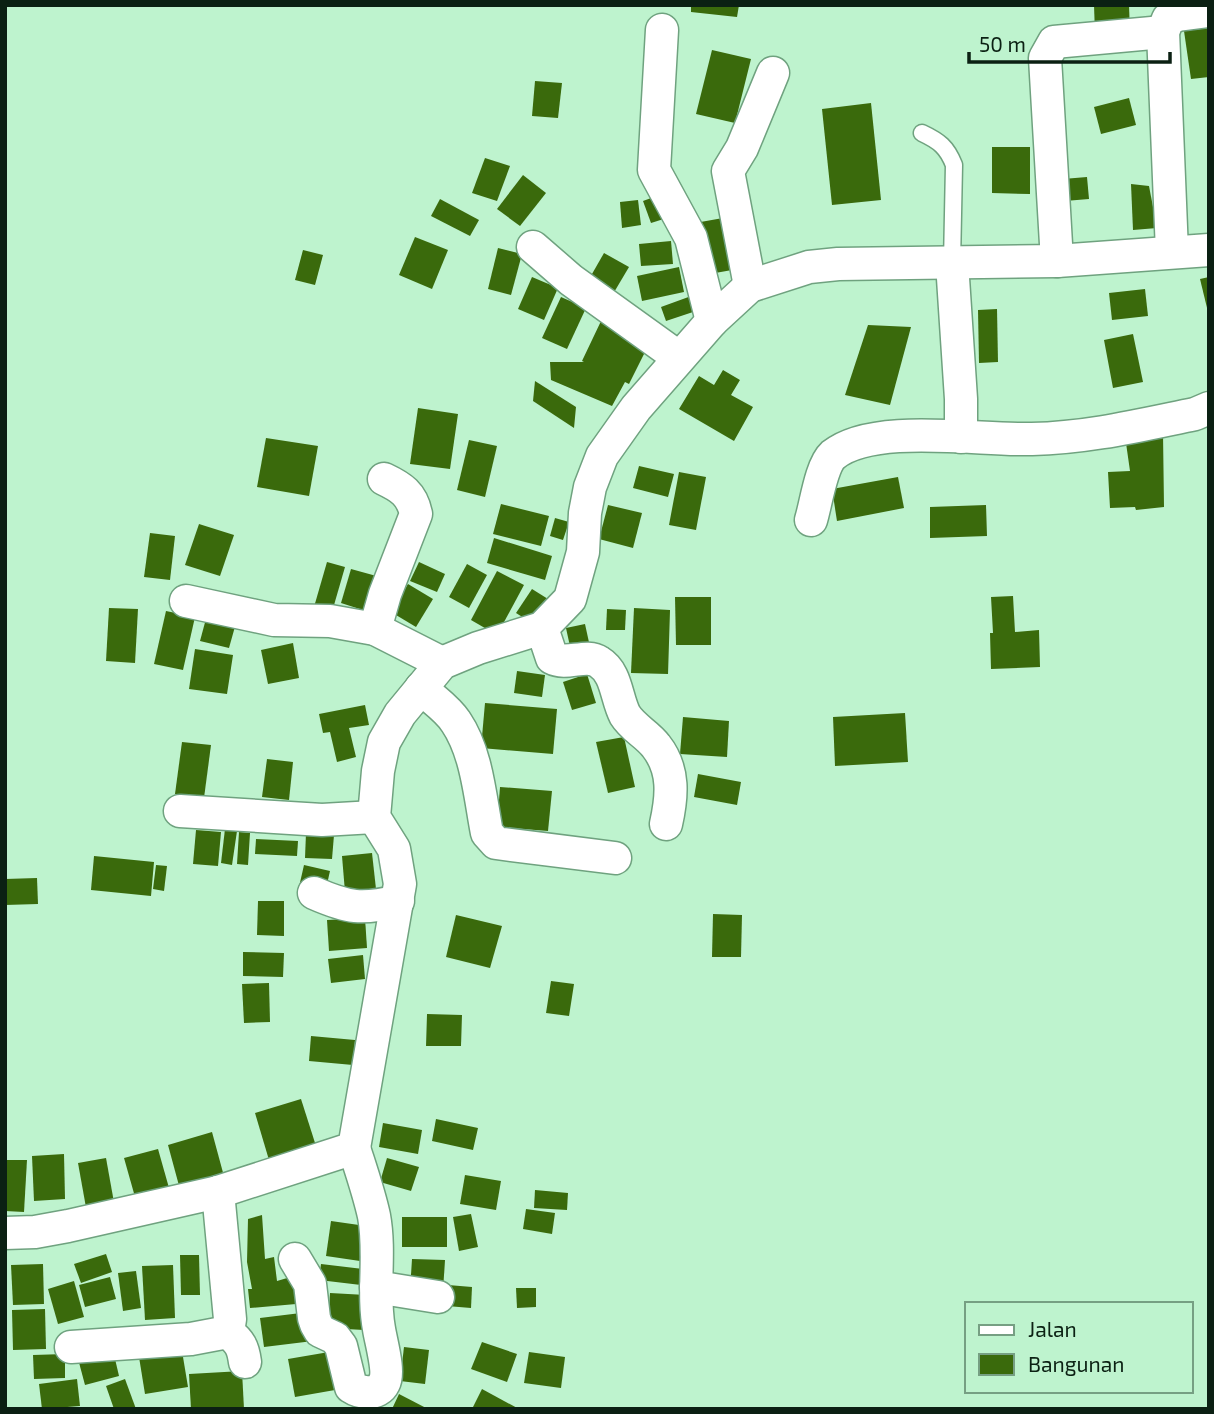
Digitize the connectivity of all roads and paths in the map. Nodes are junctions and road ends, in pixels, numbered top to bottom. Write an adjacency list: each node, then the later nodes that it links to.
1 (1209, 11): 3 (street)
2 (662, 30): 12 (street)
3 (1163, 32): 8 (street); 9 (street)
4 (772, 73): 11 (street)
5 (922, 133): 10 (lane)
6 (533, 247): 13 (street)
7 (1209, 250): 8 (street)
8 (1172, 252): 9 (street)
9 (1057, 261): 10 (street)
10 (952, 263): 11 (street); 15 (street)
11 (750, 286): 12 (street)
12 (712, 321): 13 (street)
13 (678, 357): 19 (street)
14 (1209, 408): 15 (street)
15 (961, 437): 17 (street)
16 (384, 479): 20 (street)
17 (811, 520)
18 (186, 601): 20 (street)
19 (542, 628): 21 (street); 25 (street)
20 (375, 629): 21 (street)
21 (442, 663): 22 (street)
22 (421, 688): 24 (street); 26 (street)
23 (180, 811): 24 (street)
24 (374, 817): 28 (street)
25 (666, 824)
26 (615, 858)
27 (314, 893): 28 (street)
28 (398, 901): 29 (street)
29 (354, 1148): 30 (street); 33 (street)
30 (218, 1192): 31 (street); 35 (street)
31 (5, 1233)
32 (295, 1259): 33 (street)
33 (376, 1287): 34 (street)
34 (438, 1297)
35 (228, 1332): 36 (street); 37 (street)
36 (71, 1347)
37 (244, 1362)

